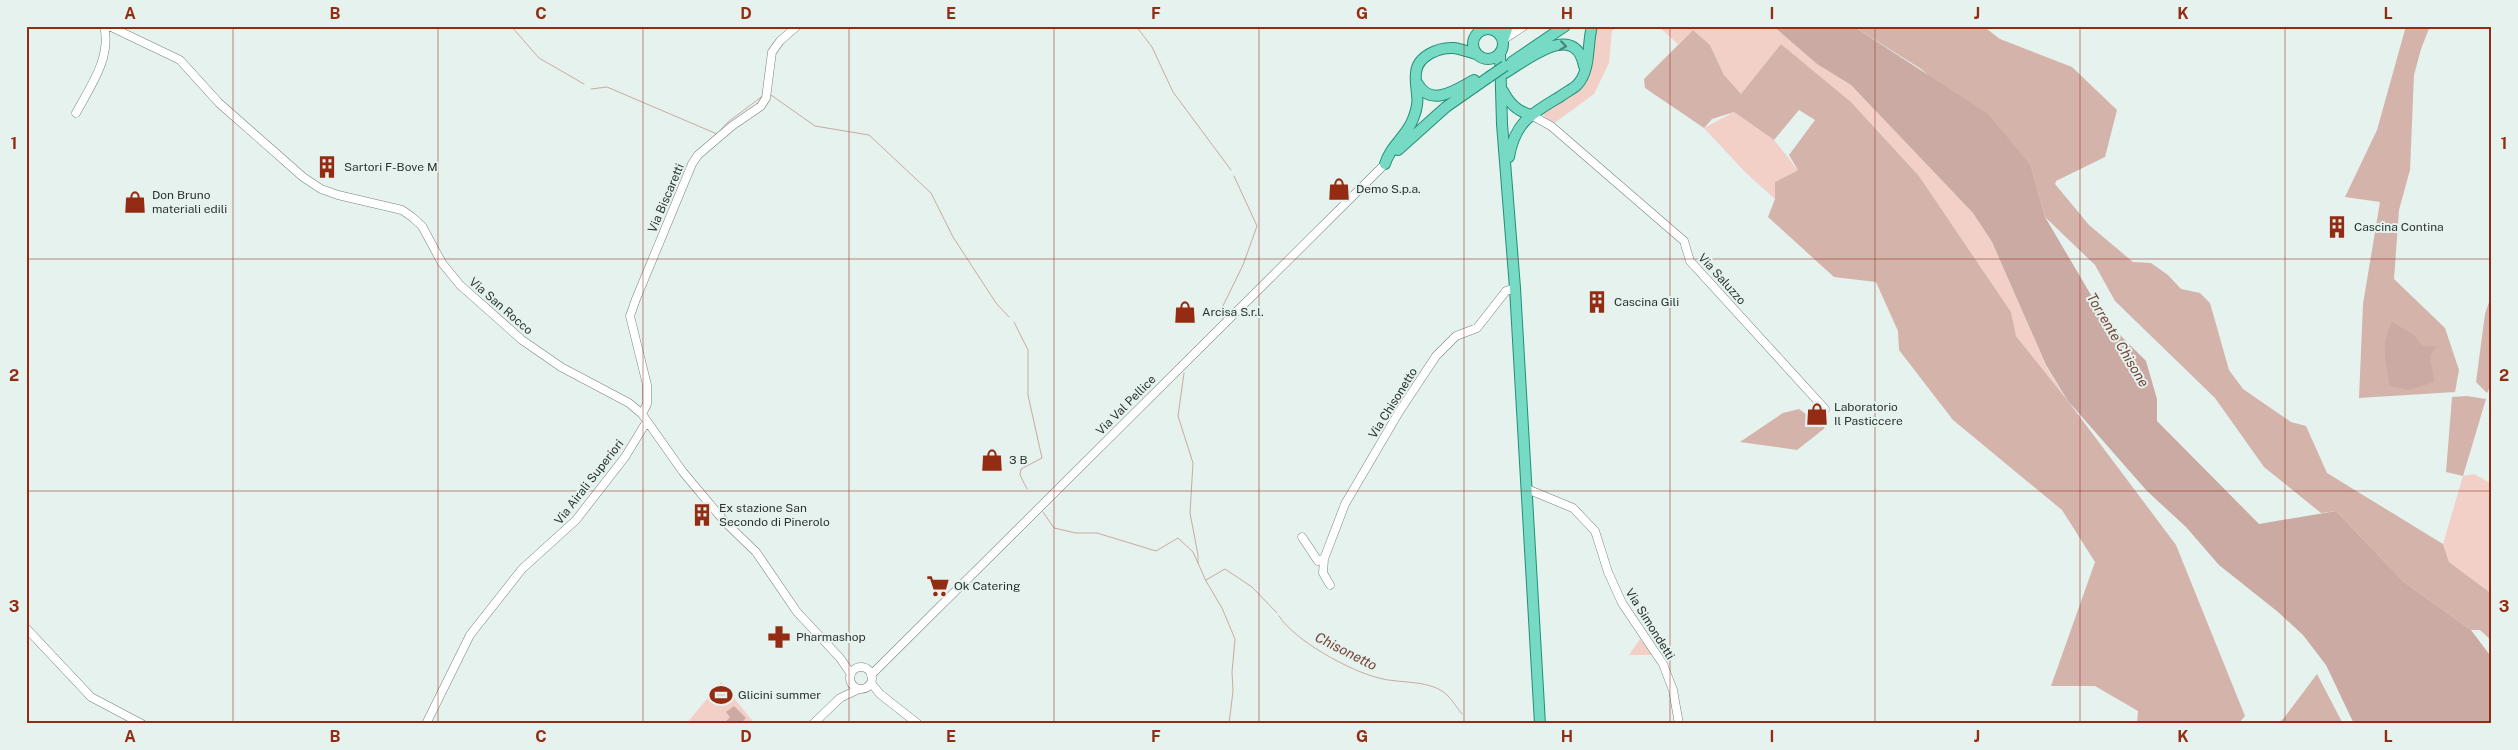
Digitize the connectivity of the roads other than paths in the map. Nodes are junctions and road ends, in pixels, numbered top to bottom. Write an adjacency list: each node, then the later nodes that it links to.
1 (104, 26): 18 (street)
2 (109, 26): 26 (street, Via San Rocco)
3 (797, 26): 26 (street, Via Biscaretti)
4 (1508, 26): 10 (main road)
5 (1524, 26): 10 (street)
6 (1565, 26): 13 (main road)
7 (1592, 26): 14 (main road)
8 (1495, 28): 9 (main road); 10 (main road)
9 (1477, 32): 11 (main road); 12 (main road)
10 (1503, 40): 13 (main road)
11 (1454, 48): 12 (main road); 16 (main road)
12 (1481, 57): 13 (main road); 13 (main road)
13 (1503, 66): 14 (main road, one-way to 14); 15 (main road, bridge); 17 (main road)
14 (1585, 69): 19 (main road)
15 (1489, 77): 16 (main road); 22 (main road)
16 (1416, 80): 22 (main road)
17 (1502, 90): 19 (main road); 20 (main road)
18 (76, 113)
19 (1527, 114): 20 (main road); 21 (main road); 25 (street, Via Saluzzo)
20 (1502, 124): 21 (main road); 23 (main road)
21 (1519, 126): 23 (main road)
22 (1385, 164): 33 (street, Via Val Pellice)
23 (1508, 193): 24 (main road)
24 (1515, 288): 27 (main road); 29 (street, Via Chisonetto)
25 (1825, 409)
26 (645, 418): 32 (street, Via San Rocco); 41 (street, Via Airali Superiori)
27 (1527, 489): 44 (main road); 45 (street, Via Simondetti)
28 (1302, 537): 29 (street)
29 (1324, 559): 30 (street)
30 (1330, 585)
31 (26, 628): 40 (street)
32 (840, 658): 34 (street, Via San Rocco); 35 (street, Via San Rocco)
33 (883, 662): 34 (street); 36 (street, Via Val Pellice)
34 (862, 668): 35 (street); 36 (street)
35 (851, 677): 37 (street, Via San Rocco); 39 (street)
36 (871, 679): 37 (street, Via Val Pellice); 38 (street)
37 (861, 689): 38 (street); 39 (street, Via Val Pellice)
38 (880, 694): 43 (street)
39 (840, 698): 42 (street)
40 (142, 724)
41 (426, 724)
42 (813, 724)
43 (918, 724)
44 (1540, 724)
45 (1679, 724)

